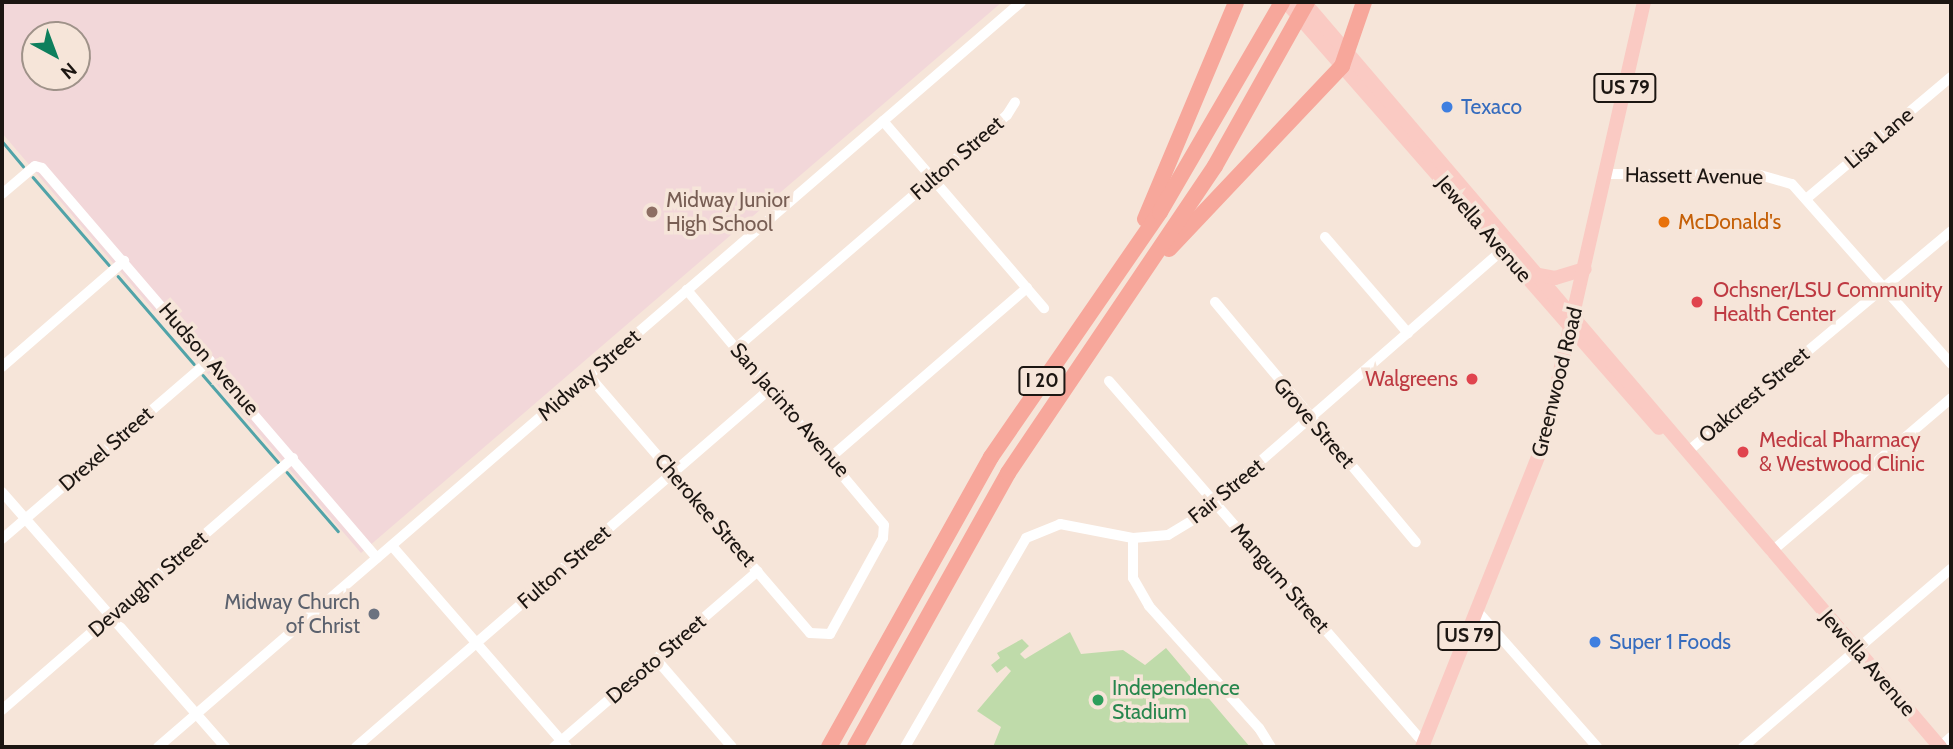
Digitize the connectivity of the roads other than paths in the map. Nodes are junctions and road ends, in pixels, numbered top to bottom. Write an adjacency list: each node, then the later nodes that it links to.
1 (1021, 2): 10 (street, Midway Street)
2 (1236, 2): 18 (highway)
3 (1284, 2): 7 (main road, Jewella Avenue); 18 (highway, I 20)
4 (1306, 2): 7 (main road, Jewella Avenue); 20 (highway, I 20)
5 (1364, 2): 7 (highway)
6 (1644, 2): 11 (main road, Greenwood Road / US 79)
7 (1345, 59): 17 (main road, Jewella Avenue); 20 (highway)
8 (1951, 77): 14 (street, Lisa Lane)
9 (1015, 102): 12 (street, Fulton Street)
10 (883, 121): 12 (street); 25 (street, Midway Street)
11 (1607, 174): 14 (street, Hassett Avenue); 21 (main road, Greenwood Road / US 79)
12 (934, 178): 24 (street); 31 (street, Fulton Street)
13 (2, 194): 19 (street, Hudson Avenue)
14 (1806, 199): 23 (street, Hassett Avenue)
15 (1951, 231): 23 (street, Oakcrest Street)
16 (1325, 237): 30 (street)
17 (1507, 246): 22 (main road, Jewella Avenue); 29 (main road, Jewella Avenue); 30 (street, Fair Street)
18 (1128, 258): 70 (highway, I 20)
19 (124, 261): 32 (street, Hudson Avenue); 34 (street)
20 (1152, 263): 71 (highway, I 20)
21 (1585, 269): 22 (main road); 28 (main road, Greenwood Road / US 79)
22 (1540, 275): 28 (main road, Jewella Avenue)
23 (1883, 286): 33 (street, Hassett Avenue); 40 (street, Oakcrest Street)
24 (1027, 288): 27 (street); 41 (street)
25 (687, 290): 31 (street, San Jacinto Avenue); 35 (street, Midway Street)
26 (1214, 302): 39 (street, Grove Street)
27 (1044, 308)
28 (1575, 316): 29 (main road, Greenwood Road / US 79); 40 (main road, Jewella Avenue)
29 (1571, 332): 40 (main road, Jewella Avenue); 55 (main road, Greenwood Road / US 79)
30 (1408, 333): 39 (street, Fair Street)
31 (736, 348): 37 (street, San Jacinto Avenue)
32 (209, 360): 42 (street, Hudson Avenue); 46 (street, Drexel Street)
33 (1951, 365)
34 (2, 366)
35 (589, 376): 43 (street, Cherokee Street); 50 (street, Midway Street)
36 (1109, 381): 45 (street, Mangum Street)
37 (771, 388): 41 (street, San Jacinto Avenue); 43 (street, Fulton Street)
38 (1951, 398): 51 (street)
39 (1311, 419): 45 (street, Fair Street); 49 (street, Grove Street)
40 (1686, 452): 51 (main road, Jewella Avenue)
41 (831, 457): 57 (street, San Jacinto Avenue)
42 (293, 458): 52 (street, Hudson Avenue); 56 (street, Devaughn Street)
43 (673, 472): 54 (street, Cherokee Street); 58 (street, Fulton Street)
44 (2, 492): 46 (street)
45 (1214, 502): 47 (street, Fair Street); 65 (street, Mangum Street)
46 (25, 519): 48 (street, Drexel Street); 56 (street)
47 (1133, 538): 72 (street, Fair Street); 73 (street)
48 (2, 539)
49 (1416, 542)
50 (392, 546): 52 (street, Midway Street); 58 (street)
51 (1771, 552): 59 (main road, Jewella Avenue)
52 (377, 558): 62 (street, Midway Street)
53 (1951, 569): 59 (street)
54 (758, 572): 57 (street, Cherokee Street); 60 (street, Desoto Street)
55 (1479, 613): 65 (main road, Greenwood Road / US 79); 74 (street)
56 (111, 616): 61 (street, Devaughn Street); 62 (street)
57 (824, 637)
58 (476, 643): 64 (street); 68 (street, Fulton Street)
59 (1856, 650): 75 (street); 76 (main road, Jewella Avenue)
60 (656, 659): 64 (street, Desoto Street); 69 (street)
61 (2, 710)
62 (195, 715): 66 (street, Midway Street); 67 (street)
63 (1951, 737): 76 (street)
64 (561, 745)
65 (1423, 745)
66 (158, 747)
67 (225, 747)
68 (356, 747)
69 (732, 747)
70 (829, 747)
71 (855, 747)
72 (905, 747)
73 (1271, 747)
74 (1597, 747)
75 (1743, 747)
76 (1940, 747)

